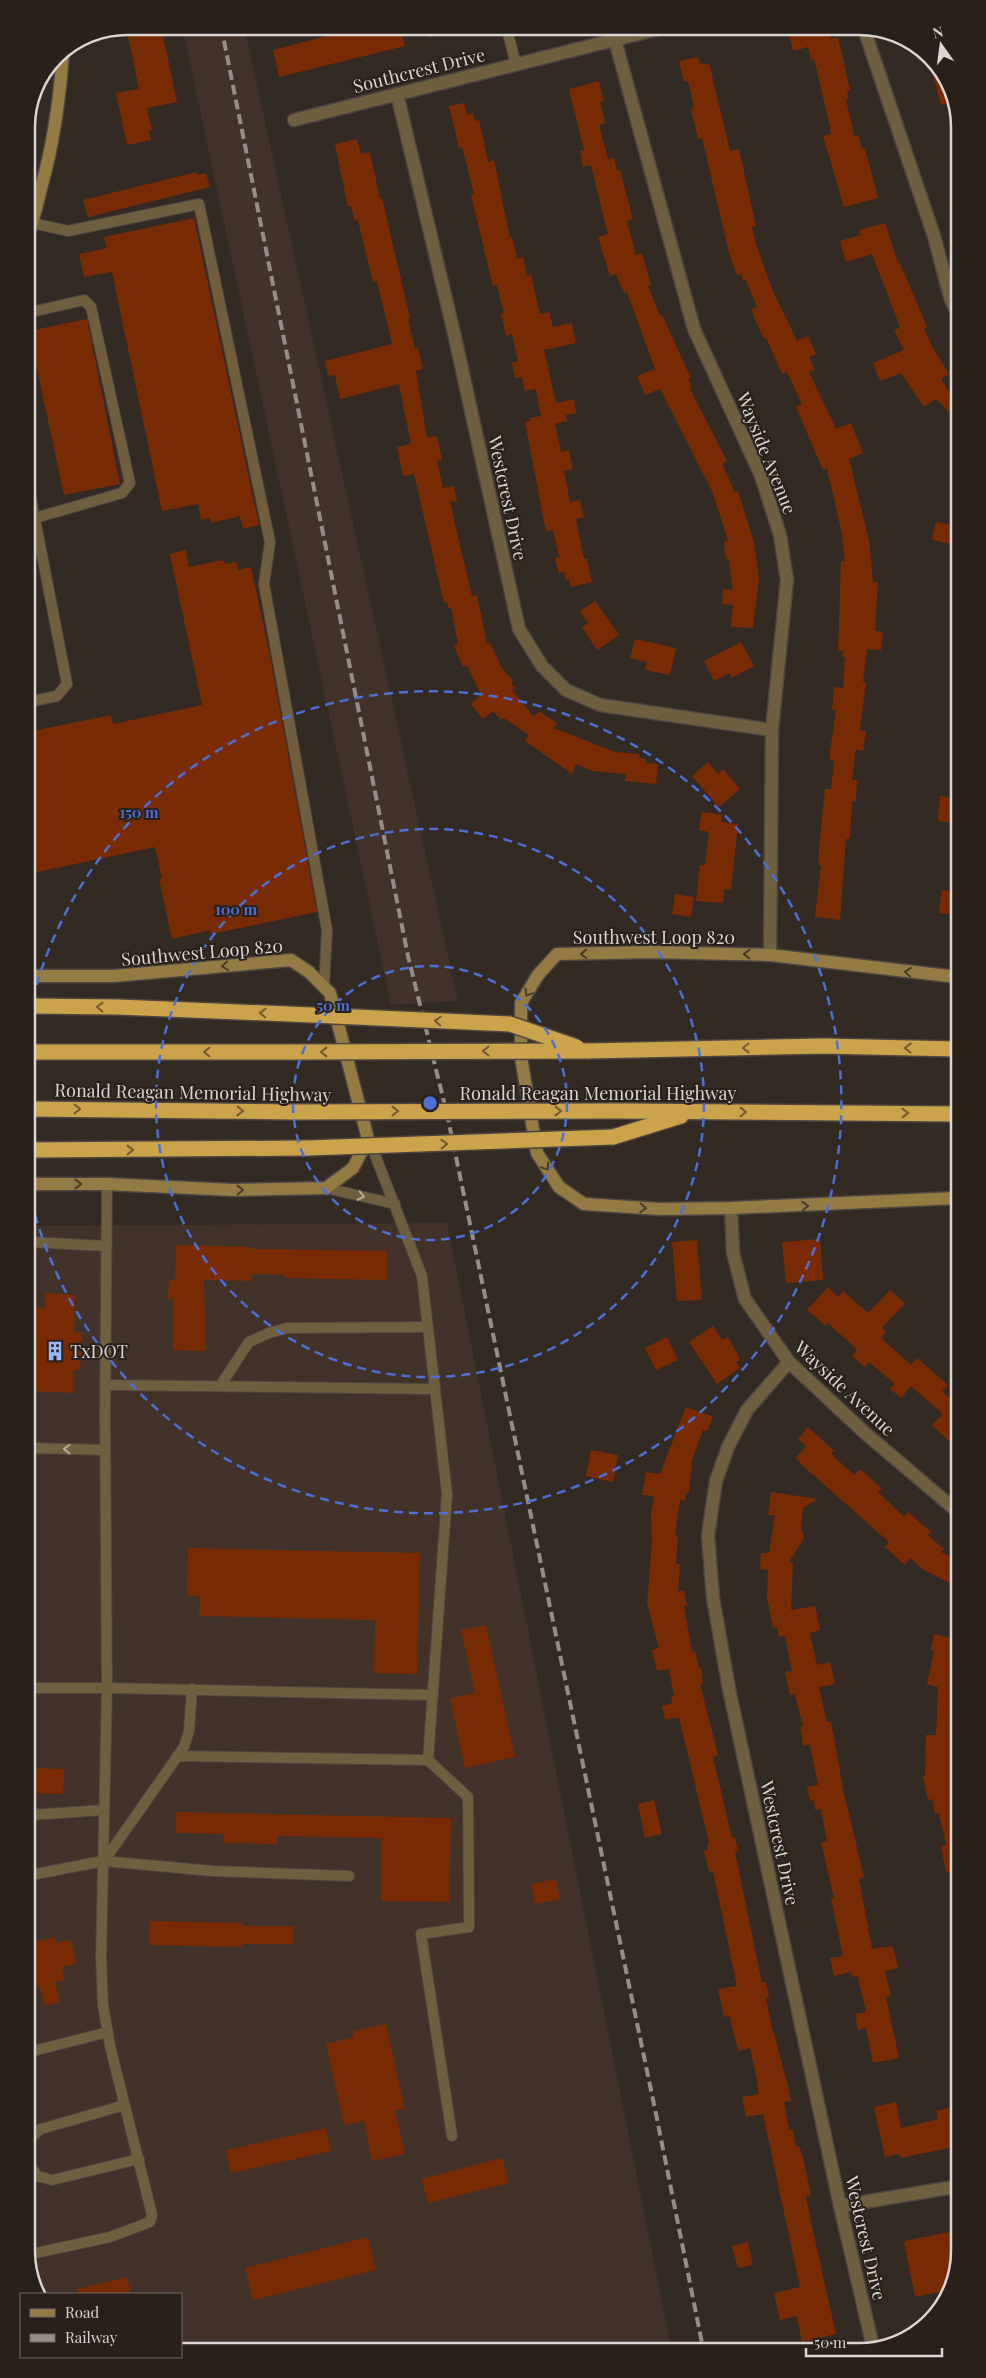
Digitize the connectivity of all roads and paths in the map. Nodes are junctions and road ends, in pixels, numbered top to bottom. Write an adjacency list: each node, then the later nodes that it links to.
1 (508, 35): 6 (lane)
2 (635, 35): 4 (street, Southcrest Drive)
3 (866, 35): 11 (street)
4 (615, 40): 6 (street, Southcrest Drive); 15 (street, Wayside Avenue)
5 (62, 62): 9 (main road)
6 (516, 64): 7 (street, Southcrest Drive)
7 (397, 94): 8 (street, Southcrest Drive); 15 (street, Westcrest Drive)
8 (294, 120)
9 (35, 212)
10 (35, 224): 19 (lane)
11 (951, 300)
12 (35, 311): 13 (lane)
13 (35, 518): 14 (lane)
14 (35, 701)
15 (772, 730): 16 (street, Wayside Avenue)
16 (770, 955): 18 (main road, Southwest Loop 820, one-way to 16); 34 (main road, Southwest Loop 820, one-way to 34)
17 (35, 976): 19 (main road, Southwest Loop 820, one-way to 17)
18 (951, 977)
19 (324, 987): 27 (main road, Southwest Loop 820)
20 (35, 1006): 22 (highway, one-way to 20, bridge)
21 (951, 1048): 22 (highway, one-way to 22)
22 (588, 1051): 23 (highway, one-way to 23, bridge)
23 (35, 1052)
24 (35, 1109): 25 (highway, Ronald Reagan Memorial Highway, one-way to 25, bridge)
25 (694, 1112): 26 (highway, Ronald Reagan Memorial Highway, one-way to 26); 28 (highway, one-way to 25, bridge)
26 (951, 1114)
27 (368, 1139): 31 (main road); 33 (lane)
28 (35, 1150)
29 (35, 1184): 30 (main road, one-way to 30)
30 (107, 1184): 31 (main road, one-way to 31); 36 (lane)
31 (326, 1188): 33 (lane, one-way to 33)
32 (951, 1198): 34 (main road, Southwest Loop 820, one-way to 32)
33 (396, 1204): 37 (lane)
34 (731, 1208): 38 (street, Wayside Avenue)
35 (35, 1242): 36 (lane)
36 (107, 1246): 39 (lane)
37 (428, 1327): 40 (lane); 41 (lane)
38 (788, 1362): 44 (street, Wayside Avenue); 64 (street, Westcrest Drive)
39 (105, 1384): 40 (lane); 43 (lane)
40 (220, 1386): 41 (lane)
41 (435, 1389): 48 (lane)
42 (35, 1448): 43 (lane, one-way to 42)
43 (105, 1450): 46 (lane)
44 (951, 1506)
45 (35, 1688): 46 (lane)
46 (107, 1688): 47 (lane); 51 (lane)
47 (192, 1690): 48 (lane); 49 (lane)
48 (432, 1695): 50 (lane)
49 (177, 1756): 50 (lane); 53 (lane)
50 (428, 1760): 60 (lane)
51 (104, 1810): 52 (lane); 53 (lane)
52 (35, 1815)
53 (103, 1861): 54 (lane); 55 (lane); 56 (lane)
54 (35, 1874)
55 (349, 1876)
56 (108, 2032): 57 (lane); 58 (lane)
57 (35, 2050)
58 (126, 2105): 59 (lane); 61 (lane)
59 (35, 2134)
60 (452, 2136)
61 (139, 2159): 62 (lane); 65 (lane)
62 (35, 2173)
63 (951, 2188): 64 (street)
64 (840, 2206): 66 (street, Westcrest Drive)
65 (35, 2253)
66 (872, 2342)

